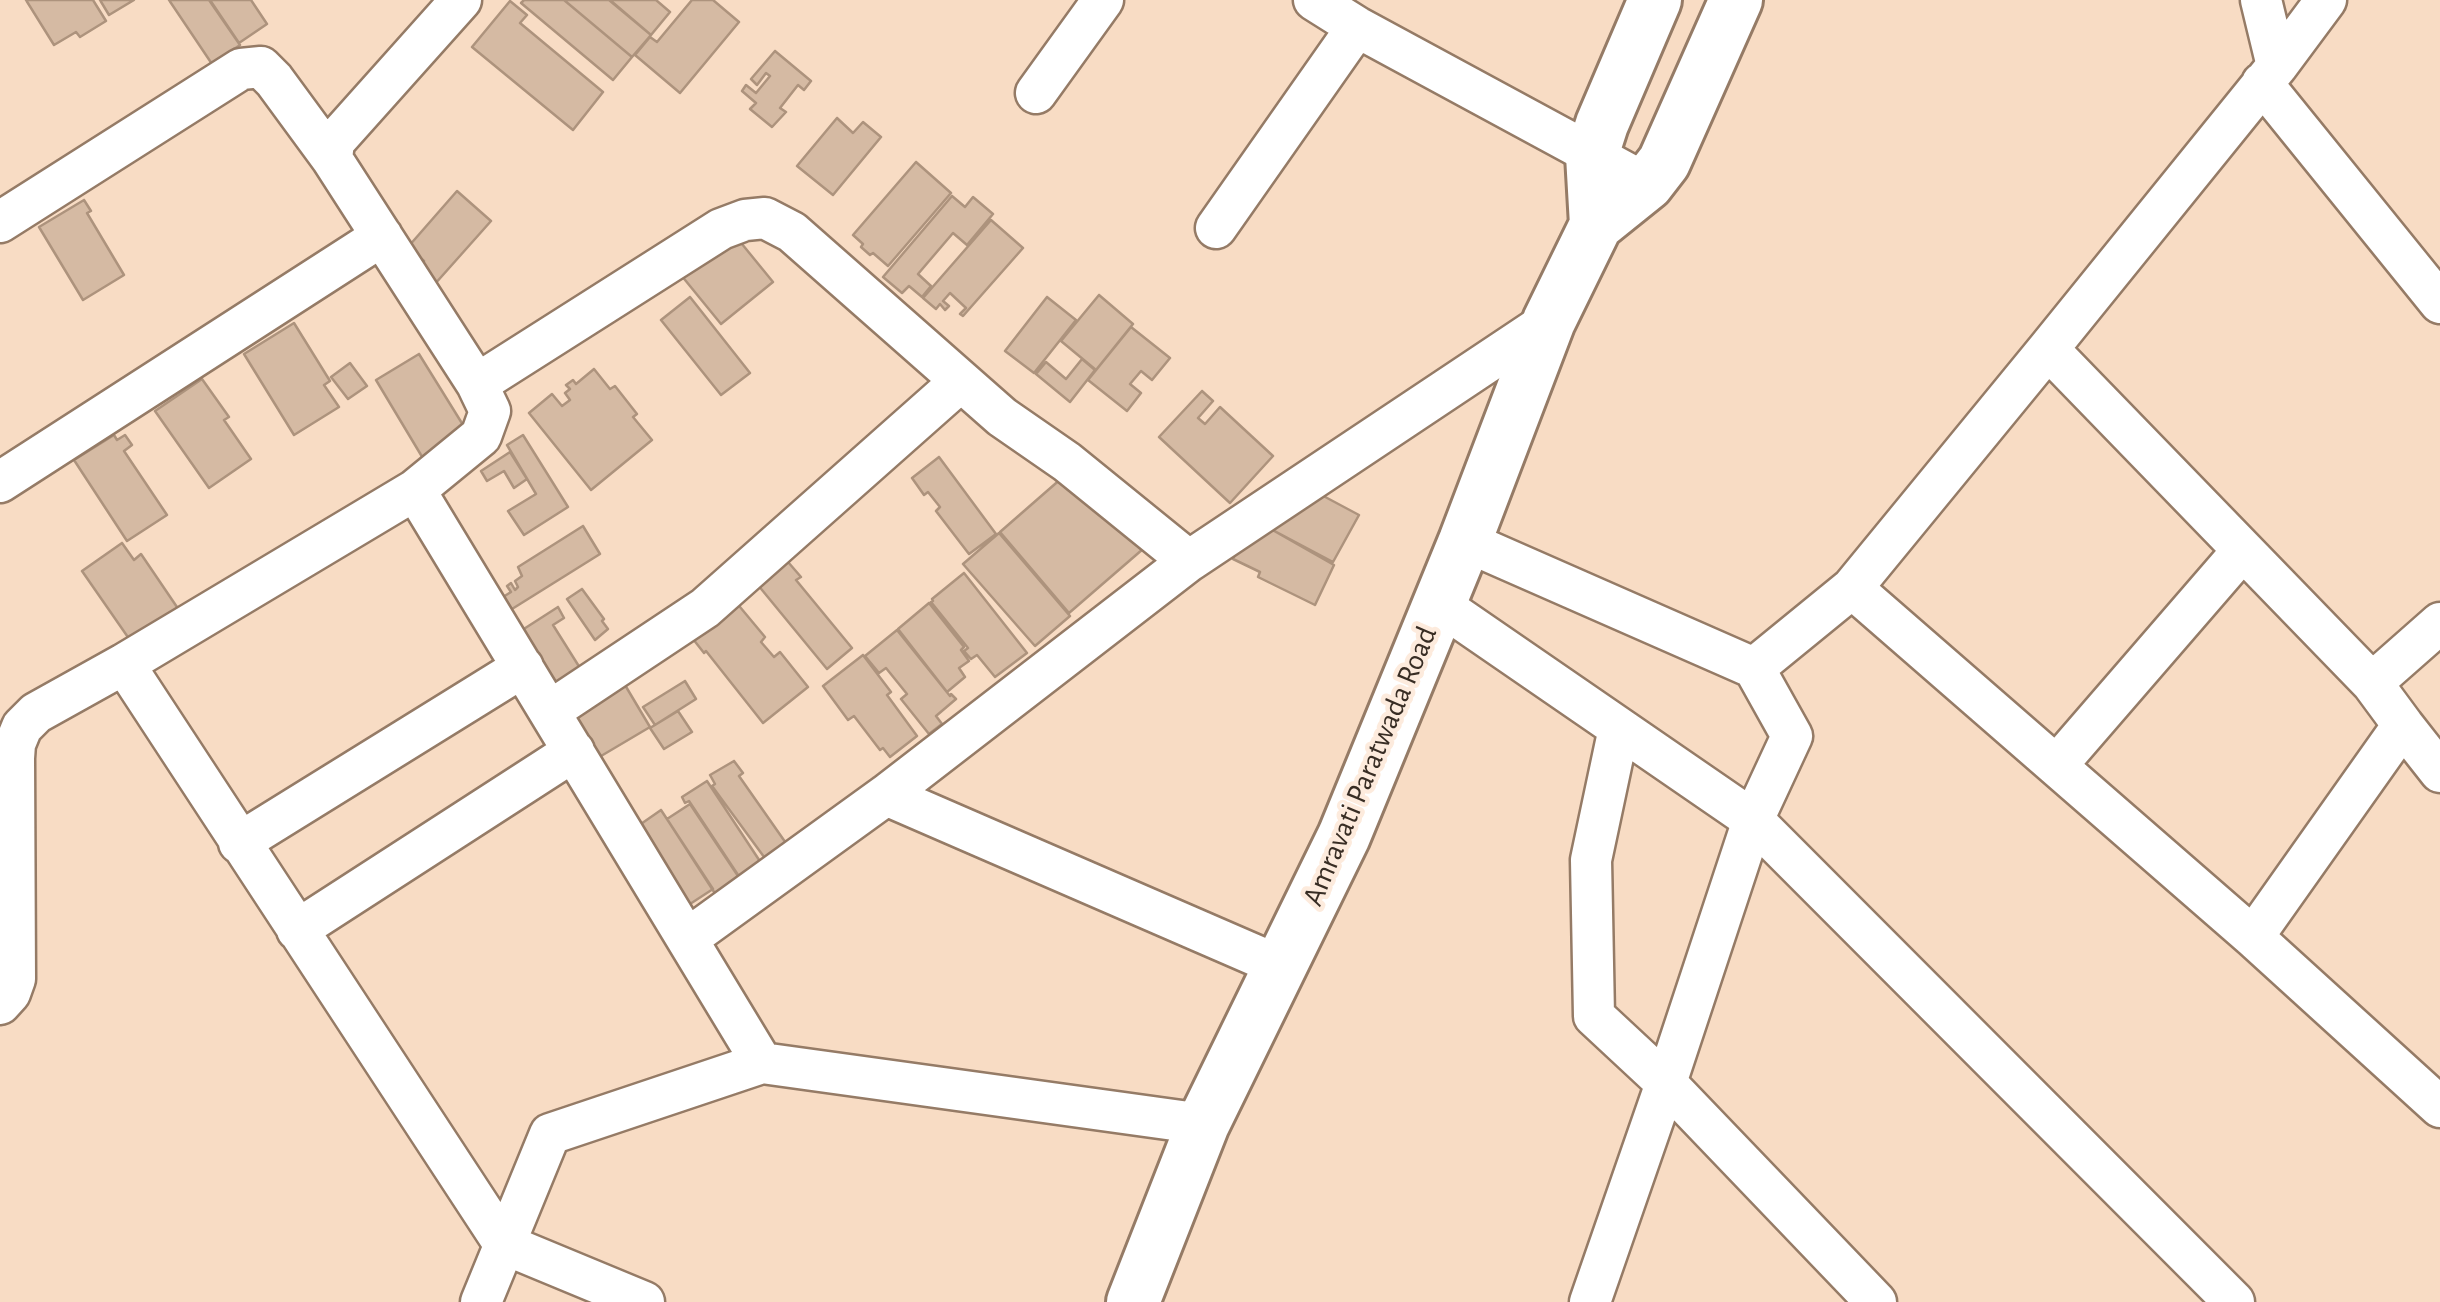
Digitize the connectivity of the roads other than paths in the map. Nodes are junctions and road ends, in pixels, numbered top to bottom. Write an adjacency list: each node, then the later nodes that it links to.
1 (461, 0): 12 (street)
2 (1103, 0): 10 (street)
3 (1314, 0): 8 (street)
4 (1656, 0): 11 (main road, Amravati Paratwada Road)
5 (1736, 0): 13 (main road, Amravati Paratwada Road)
6 (2261, 0): 9 (street)
7 (2326, 0): 9 (street)
8 (1357, 27): 11 (street); 16 (street)
9 (2269, 74): 18 (street); 20 (street)
10 (1036, 93)
11 (1592, 155): 13 (street); 15 (main road, Amravati Paratwada Road)
12 (332, 159): 14 (street); 17 (street)
13 (1647, 184): 15 (main road, Amravati Paratwada Road)
14 (0, 222)
15 (1596, 226): 19 (main road, Amravati Paratwada Road)
16 (1216, 228)
17 (382, 236): 22 (street); 23 (street)
18 (2440, 303)
19 (1550, 321): 25 (main road, Amravati Paratwada Road); 27 (street)
20 (2048, 349): 26 (street); 28 (street)
21 (961, 381): 22 (street); 27 (street); 35 (street)
22 (478, 384): 24 (street)
23 (0, 482)
24 (415, 490): 31 (street); 32 (street)
25 (1465, 540): 29 (main road, Amravati Paratwada Road); 33 (street)
26 (2243, 550): 34 (street); 39 (street)
27 (1189, 561): 41 (street)
28 (1852, 588): 33 (street); 39 (street)
29 (1439, 604): 37 (street); 47 (main road, Amravati Paratwada Road)
30 (2440, 623): 34 (street)
31 (124, 664): 43 (street); 48 (street)
32 (524, 667): 35 (street); 43 (street)
33 (1754, 668): 42 (street)
34 (2372, 683): 36 (street)
35 (550, 711): 38 (street)
36 (2403, 725): 40 (street); 45 (street)
37 (1619, 728): 42 (street); 50 (street)
38 (574, 751): 44 (street); 46 (street)
39 (2056, 765): 45 (street)
40 (2440, 772)
41 (886, 796): 46 (street); 47 (street)
42 (1752, 820): 50 (street); 59 (street)
43 (239, 843): 44 (street)
44 (296, 930): 53 (street)
45 (2253, 937): 51 (street)
46 (687, 939): 49 (street)
47 (1280, 966): 52 (main road, Amravati Paratwada Road)
48 (0, 1004)
49 (762, 1063): 52 (street); 53 (street)
50 (1666, 1083): 57 (street); 58 (street)
51 (2440, 1107)
52 (1203, 1124): 56 (main road, Amravati Paratwada Road)
53 (504, 1244): 54 (street); 55 (street)
54 (480, 1302)
55 (644, 1302)
56 (1133, 1302)
57 (1590, 1302)
58 (1876, 1302)
59 (2234, 1302)

